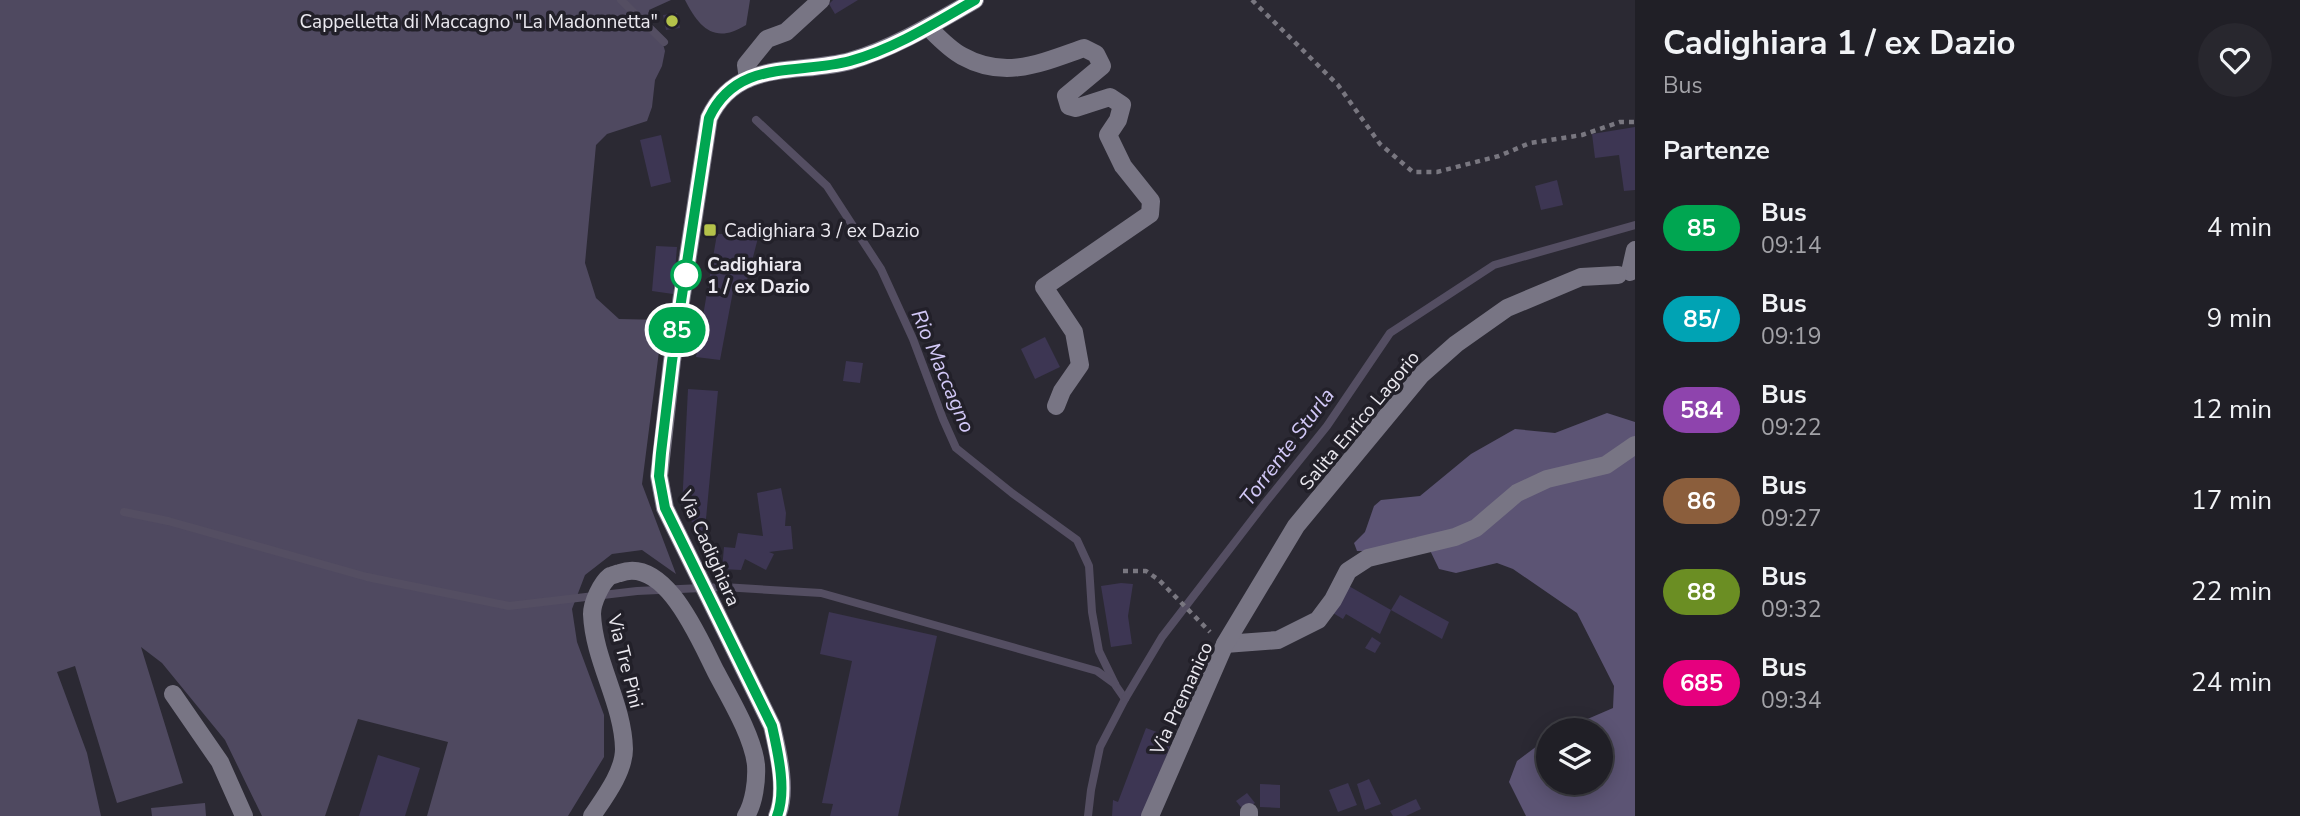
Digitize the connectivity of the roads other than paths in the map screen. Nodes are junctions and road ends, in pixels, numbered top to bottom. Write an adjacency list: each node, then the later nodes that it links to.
1 (821, 0): 4 (street)
2 (975, 0): 3 (street)
3 (928, 27): 4 (street); 6 (street)
4 (748, 79): 13 (street, Via Cadighiara)
5 (1635, 250): 8 (street, Salita Enrico Lagorio)
6 (1056, 406)
7 (1635, 444): 8 (street, Via Premanico)
8 (1225, 644): 14 (street, Via Premanico)
9 (173, 694): 10 (street)
10 (243, 816)
11 (592, 816): 12 (street, Via Tre Pini)
12 (746, 816)
13 (776, 816)
14 (1150, 816)

